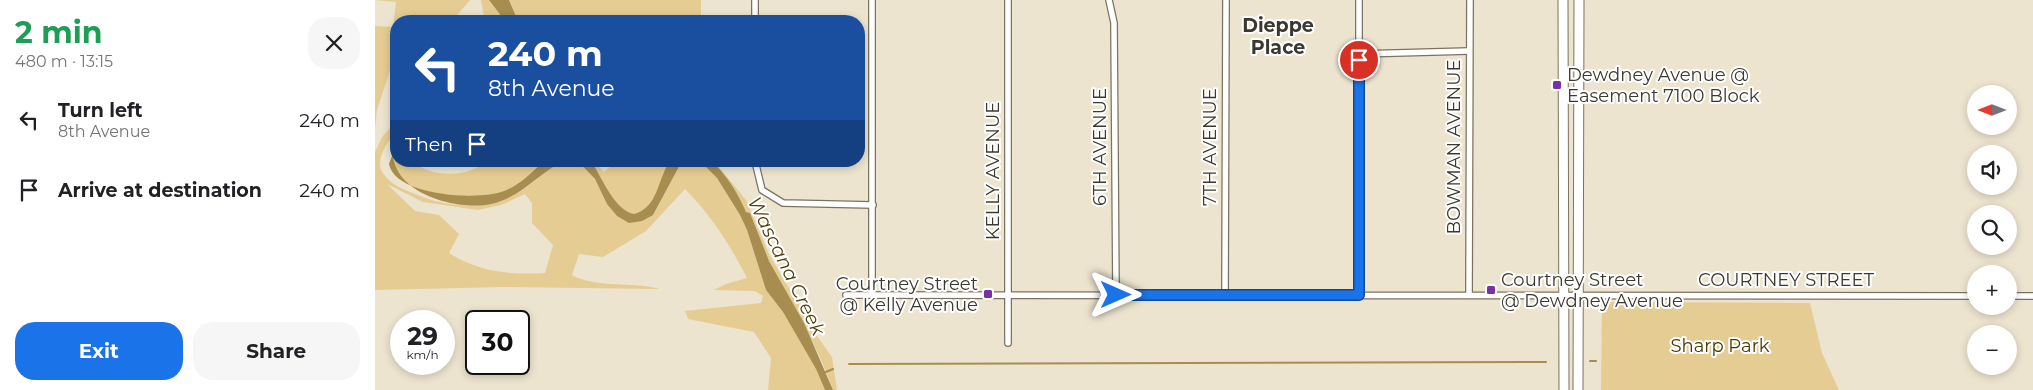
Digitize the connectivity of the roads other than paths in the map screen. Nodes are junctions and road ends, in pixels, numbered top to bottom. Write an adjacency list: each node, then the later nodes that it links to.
1 (755, 0): 10 (street)
2 (872, 0): 14 (street)
3 (1008, 0): 17 (street, KELLY AVENUE)
4 (1109, 0): 18 (street, 6TH AVENUE)
5 (1226, 0): 19 (street, 7TH AVENUE)
6 (1359, 0): 12 (street)
7 (1470, 0): 11 (street, BOWMAN AVENUE)
8 (1563, 0): 22 (main road)
9 (1579, 0): 23 (main road)
10 (755, 15)
11 (1469, 52): 12 (street); 21 (street, BOWMAN AVENUE)
12 (1359, 54): 20 (street)
13 (756, 167): 14 (street)
14 (873, 205): 16 (street)
15 (847, 295): 16 (street, COURTNEY STREET)
16 (872, 295): 17 (street, COURTNEY STREET)
17 (1009, 295): 18 (street, COURTNEY STREET); 27 (street, KELLY AVENUE)
18 (1116, 295): 19 (street, COURTNEY STREET)
19 (1225, 295): 20 (street, COURTNEY STREET)
20 (1359, 295): 21 (street, COURTNEY STREET)
21 (1469, 295): 22 (street, COURTNEY STREET)
22 (1564, 295): 23 (street, COURTNEY STREET); 28 (main road)
23 (1577, 295): 24 (street, COURTNEY STREET); 29 (main road)
24 (1967, 296)
25 (2017, 296): 26 (street)
26 (2033, 296)
27 (1008, 342)
28 (1564, 390)
29 (1578, 390)

